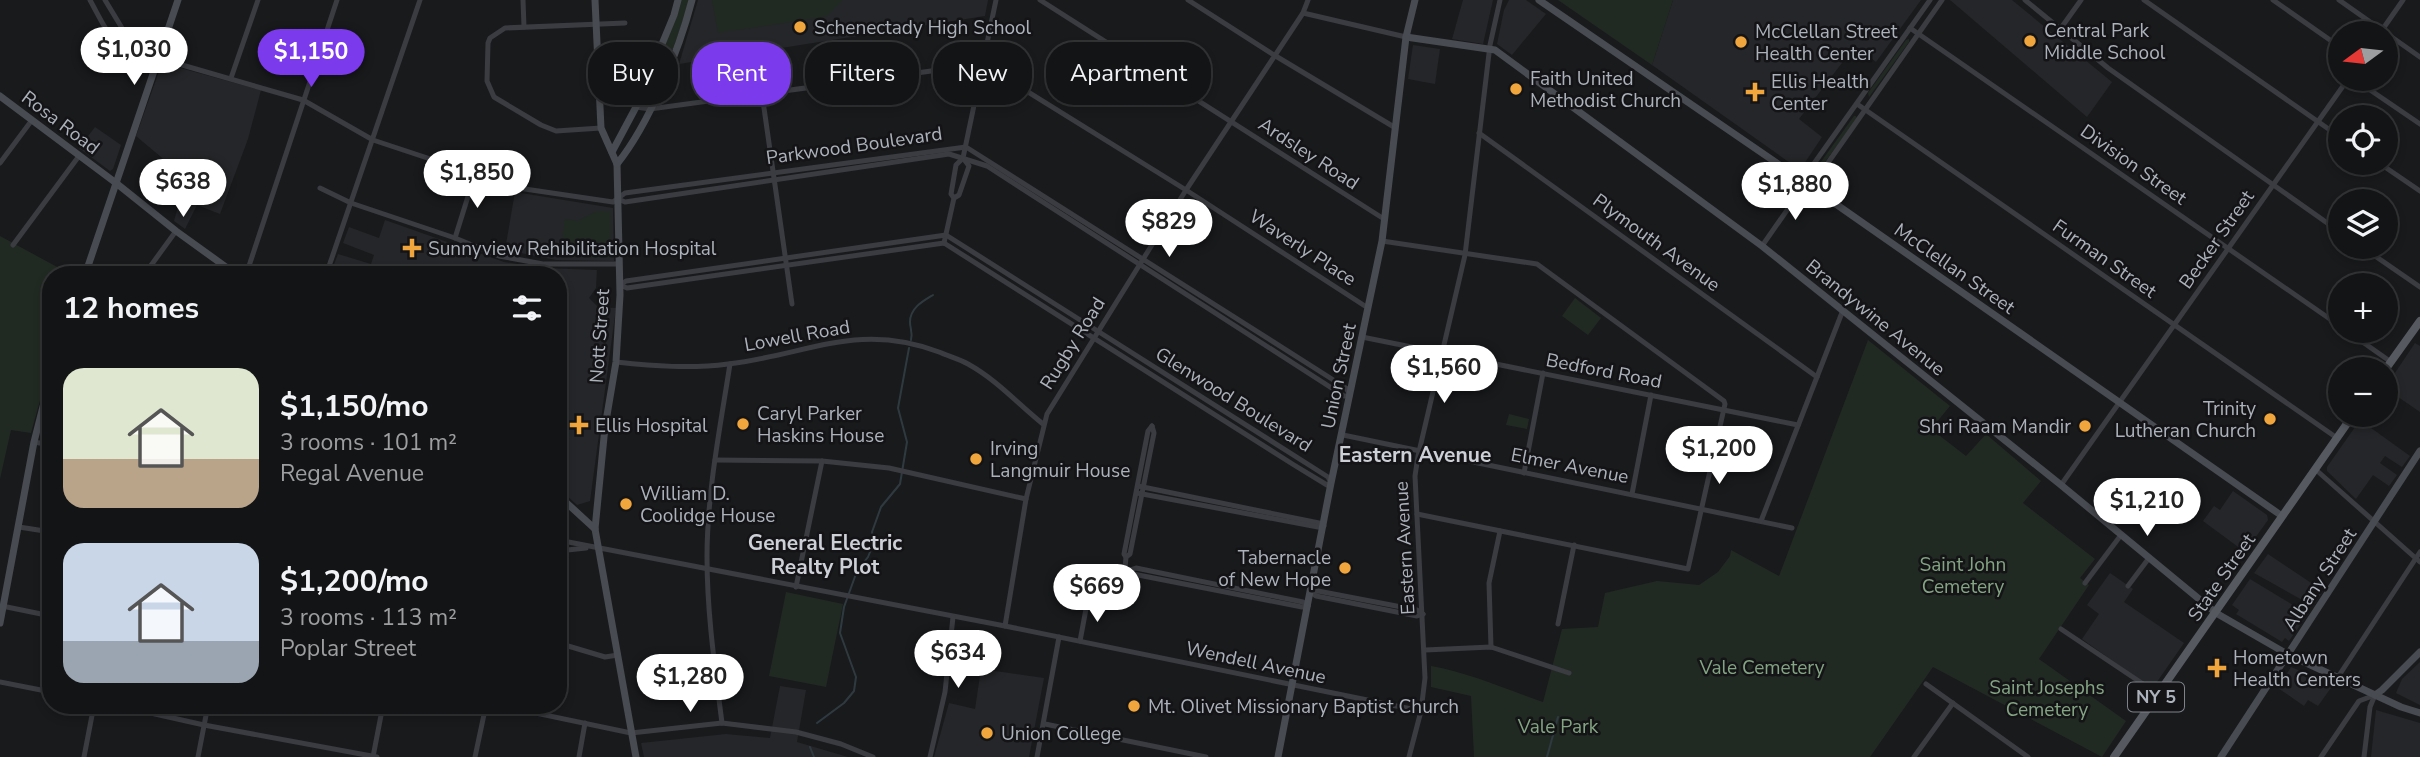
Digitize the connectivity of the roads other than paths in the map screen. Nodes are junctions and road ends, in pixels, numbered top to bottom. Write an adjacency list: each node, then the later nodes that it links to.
1 (90, 0): 44 (street)
2 (105, 0): 44 (street)
3 (178, 0): 44 (main road)
4 (258, 0): 46 (street)
5 (337, 0): 52 (street)
6 (420, 0): 70 (street)
7 (523, 0): 31 (street)
8 (595, 0): 30 (main road, Nott Street)
9 (678, 0): 37 (main road)
10 (692, 0): 39 (main road)
11 (996, 0): 38 (street)
12 (1040, 0): 62 (street, Ardsley Road)
13 (1188, 0): 42 (street)
14 (1308, 0): 26 (street, Rugby Road)
15 (1415, 0): 35 (main road, Union Street)
16 (1500, 0): 41 (street, Eastern Avenue)
17 (1539, 0): 82 (main road, McClellan Street)
18 (1930, 0): 32 (street)
19 (1942, 0): 34 (street)
20 (2025, 0): 33 (street)
21 (2081, 0): 33 (street)
22 (2144, 0): 63 (street)
23 (2273, 0): 36 (street)
24 (2339, 0): 27 (street)
25 (2403, 0): 28 (street)
26 (1303, 13): 35 (street, Brandywine Avenue); 42 (street, Rugby Road)
27 (2367, 21)
28 (2389, 21)
29 (625, 23): 30 (street)
30 (596, 25): 31 (street); 66 (main road, Nott Street)
31 (524, 27): 66 (street)
32 (1910, 28): 34 (street, Division Street); 54 (street)
33 (2061, 28): 83 (street)
34 (1919, 34): 60 (street); 99 (street, Division Street)
35 (1406, 37): 41 (main road, Brandywine Avenue); 65 (main road, Union Street)
36 (2328, 39)
37 (663, 42)
38 (987, 42)
39 (678, 43)
40 (2398, 43): 43 (street)
41 (1490, 49): 68 (street, Eastern Avenue); 98 (main road, Brandywine Avenue)
42 (1274, 55): 62 (street, Rugby Road); 65 (street)
43 (2420, 57)
44 (158, 58): 46 (street, Parkwood Boulevard); 81 (main road)
45 (933, 71): 47 (street)
46 (231, 78): 52 (street, Parkwood Boulevard)
47 (791, 90)
48 (2340, 91): 63 (street, Becker Street)
49 (2372, 91): 64 (street)
50 (1032, 94): 85 (street, Waverly Place)
51 (0, 96): 61 (main road, Rosa Road)
52 (303, 100): 70 (street, Parkwood Boulevard); 108 (street)
53 (692, 103): 59 (street)
54 (1857, 104): 60 (street, Furman Street); 82 (street)
55 (652, 105): 59 (main road)
56 (764, 105): 80 (street)
57 (975, 105): 72 (street)
58 (636, 107): 59 (street); 69 (main road)
59 (650, 109): 71 (main road)
60 (1866, 111): 82 (street); 117 (street, Furman Street)
61 (32, 120): 74 (main road, Rosa Road); 76 (street)
62 (1232, 122): 85 (street, Rugby Road); 90 (street, Ardsley Road)
63 (2318, 122): 67 (street); 83 (street, Becker Street)
64 (2420, 124)
65 (1394, 127): 90 (main road, Union Street)
66 (601, 128): 73 (main road, Nott Street)
67 (2328, 129)
68 (1479, 133): 100 (street, Eastern Avenue); 128 (street, Plymouth Avenue)
69 (620, 139): 71 (street); 73 (main road)
70 (373, 140): 78 (street, Parkwood Boulevard); 89 (street)
71 (631, 142): 77 (main road)
72 (966, 147): 75 (street); 80 (street, Parkwood Boulevard); 103 (street, Parkwood Boulevard)
73 (612, 152): 77 (main road, Nott Street)
74 (79, 156): 81 (main road, Rosa Road); 97 (street)
75 (963, 158): 80 (street, Parkwood Boulevard); 87 (street); 87 (street); 103 (street, Parkwood Boulevard)
76 (0, 163)
77 (617, 164): 88 (main road, Nott Street)
78 (474, 174): 88 (street, Parkwood Boulevard); 94 (street)
79 (2397, 175): 86 (street)
80 (774, 176): 88 (street, Parkwood Boulevard); 102 (street)
81 (116, 183): 92 (main road, Rosa Road); 105 (main road)
82 (1806, 183): 98 (street); 131 (main road, McClellan Street)
83 (2273, 186): 91 (street); 99 (street, Becker Street)
84 (320, 188): 89 (street)
85 (1186, 190): 103 (street, Rugby Road); 113 (street, Waverly Place)
86 (2420, 191)
87 (954, 198): 93 (street)
88 (618, 199): 104 (main road, Nott Street)
89 (351, 203): 94 (street); 109 (street)
90 (1384, 219): 95 (main road, Union Street)
91 (2328, 224)
92 (176, 231): 106 (street); 107 (main road, Rosa Road)
93 (946, 235): 96 (street); 102 (street); 118 (street, Glenwood Boulevard)
94 (454, 238): 104 (street)
95 (1382, 241): 100 (street); 113 (main road, Union Street)
96 (944, 243): 102 (street); 120 (street, Glenwood Boulevard)
97 (13, 245)
98 (1762, 246): 114 (main road, Brandywine Avenue)
99 (2228, 248): 115 (street, Division Street); 117 (street, Becker Street)
100 (1465, 255): 122 (street, Eastern Avenue); 133 (street)
101 (2379, 259): 111 (street)
102 (786, 261): 110 (street); 112 (street)
103 (1142, 261): 118 (street, Rugby Road); 130 (street, Parkwood Boulevard)
104 (619, 264): 110 (main road, Nott Street)
105 (88, 266)
106 (151, 266)
107 (222, 266)
108 (249, 266)
109 (329, 266)
110 (620, 285): 125 (main road, Nott Street)
111 (2420, 287)
112 (792, 304)
113 (1368, 308): 119 (main road, Union Street)
114 (1843, 310): 128 (street); 148 (main road, Brandywine Avenue)
115 (2328, 318)
116 (2420, 321): 124 (main road)
117 (2174, 325): 131 (street, Becker Street); 138 (street, Furman Street)
118 (1097, 332): 120 (street, Rugby Road); 147 (street, Glenwood Boulevard)
119 (1362, 337): 122 (street, Bedford Road); 130 (main road, Union Street)
120 (1093, 339): 134 (street, Rugby Road); 147 (street, Glenwood Boulevard)
121 (2364, 343): 123 (street)
122 (1443, 353): 127 (street, Bedford Road); 142 (street, Eastern Avenue)
123 (2384, 357)
124 (2395, 357)
125 (616, 362): 126 (street, Lowell Road); 161 (main road, Nott Street)
126 (730, 364): 134 (street, Lowell Road); 143 (street)
127 (1543, 373): 129 (street, Bedford Road); 146 (street)
128 (1817, 377): 135 (street)
129 (1651, 395): 133 (street, Bedford Road); 150 (street)
130 (1351, 396): 137 (main road, Union Street)
131 (2119, 402): 148 (street, Becker Street); 155 (main road, McClellan Street)
132 (42, 410): 139 (main road)
133 (1724, 410): 135 (street, Bedford Road); 153 (street)
134 (1043, 425): 151 (street, Rugby Road)
135 (1798, 425): 156 (street)
136 (2345, 427): 138 (main road, State Street / NY 5)
137 (1343, 435): 142 (street, Elmer Avenue); 147 (main road, Union Street)
138 (2337, 438): 145 (main road, State Street / NY 5)
139 (34, 442): 140 (street); 159 (main road)
140 (42, 443)
141 (2420, 451): 157 (main road, Albany Street)
142 (1419, 452): 146 (street, Elmer Avenue); 154 (street, Eastern Avenue)
143 (715, 460): 144 (street); 173 (street)
144 (822, 461): 151 (street); 177 (street)
145 (2315, 469): 155 (main road, State Street / NY 5); 157 (street)
146 (1524, 472): 150 (street, Elmer Avenue)
147 (1332, 483): 158 (main road, Union Street)
148 (2061, 485): 164 (main road, Brandywine Avenue)
149 (1140, 490): 149 (street); 158 (street); 174 (street)
150 (1632, 494): 153 (street, Elmer Avenue)
151 (1026, 499): 187 (street, Rugby Road)
152 (567, 503): 161 (main road)
153 (1700, 508): 156 (street, Elmer Avenue); 166 (street)
154 (1418, 514): 163 (street); 183 (street, Eastern Avenue)
155 (2282, 516): 181 (main road, State Street / NY 5)
156 (1761, 521): 160 (street, Elmer Avenue)
157 (2375, 521): 172 (street); 195 (main road, Albany Street)
158 (1324, 526): 178 (main road, Union Street)
159 (19, 527): 162 (street); 179 (main road)
160 (1792, 528)
161 (596, 529): 168 (main road, Nott Street)
162 (42, 531)
163 (1500, 531): 166 (street); 192 (street)
164 (2121, 535): 171 (main road, Brandywine Avenue); 175 (street)
165 (567, 540): 167 (street, Wendell Avenue)
166 (1574, 545): 186 (street)
167 (590, 548): 168 (street, Wendell Avenue); 169 (street, Wendell Avenue)
168 (599, 549): 173 (street, Wendell Avenue); 196 (main road, Nott Street)
169 (567, 550)
170 (2420, 552): 172 (street)
171 (2149, 558): 176 (street); 181 (main road, Brandywine Avenue)
172 (2418, 560): 198 (street)
173 (708, 570): 177 (street, Wendell Avenue); 215 (street)
174 (1125, 571): 180 (street); 190 (street)
175 (2085, 583)
176 (2128, 586)
177 (796, 587): 184 (street, Wendell Avenue)
178 (1311, 592): 180 (main road, Union Street); 183 (street)
179 (2, 606): 182 (street); 185 (main road)
180 (1308, 606): 201 (main road, Union Street)
181 (2216, 613): 195 (main road, Brandywine Avenue); 203 (main road, State Street / NY 5)
182 (42, 614)
183 (1423, 614): 193 (street, Eastern Avenue)
184 (953, 617): 187 (street, Wendell Avenue); 226 (street)
185 (0, 623)
186 (1558, 624)
187 (1005, 626): 189 (street, Wendell Avenue)
188 (2061, 629): 203 (street)
189 (1059, 637): 190 (street, Wendell Avenue); 216 (street)
190 (1080, 641): 201 (street, Wendell Avenue)
191 (567, 646): 196 (street)
192 (1491, 647): 193 (street); 197 (street)
193 (1425, 650): 206 (street, Eastern Avenue)
194 (2420, 652): 204 (main road)
195 (2289, 655): 198 (main road, Brandywine Avenue); 234 (main road, Albany Street)
196 (618, 656): 218 (main road, Nott Street)
197 (1569, 673)
198 (2338, 677): 204 (main road, Brandywine Avenue)
199 (0, 682): 202 (street)
200 (1926, 684): 205 (street)
201 (1291, 685): 206 (street, Wendell Avenue); 229 (main road, Union Street)
202 (42, 690)
203 (2158, 694): 233 (main road, State Street / NY 5)
204 (2375, 695): 207 (main road, Brandywine Avenue); 235 (street); 236 (street)
205 (1953, 703): 231 (street); 232 (street)
206 (1421, 711): 230 (street, Eastern Avenue)
207 (2420, 713)
208 (92, 714): 219 (street)
209 (155, 714): 217 (street)
210 (206, 714): 217 (street)
211 (381, 714): 221 (street)
212 (483, 714): 222 (street)
213 (541, 714): 214 (street)
214 (585, 723): 218 (street); 223 (street)
215 (722, 723): 218 (street); 225 (street)
216 (1045, 724): 227 (street); 228 (street)
217 (204, 725): 220 (street); 221 (street)
218 (631, 733): 224 (main road, Nott Street)
219 (84, 757)
220 (198, 757)
221 (374, 757)
222 (475, 757)
223 (579, 757)
224 (636, 757)
225 (873, 757)
226 (930, 757)
227 (1037, 757)
228 (1206, 757)
229 (1278, 757)
230 (1409, 757)
231 (1914, 757)
232 (2028, 757)
233 (2114, 757)
234 (2221, 757)
235 (2321, 757)
236 (2364, 757)

